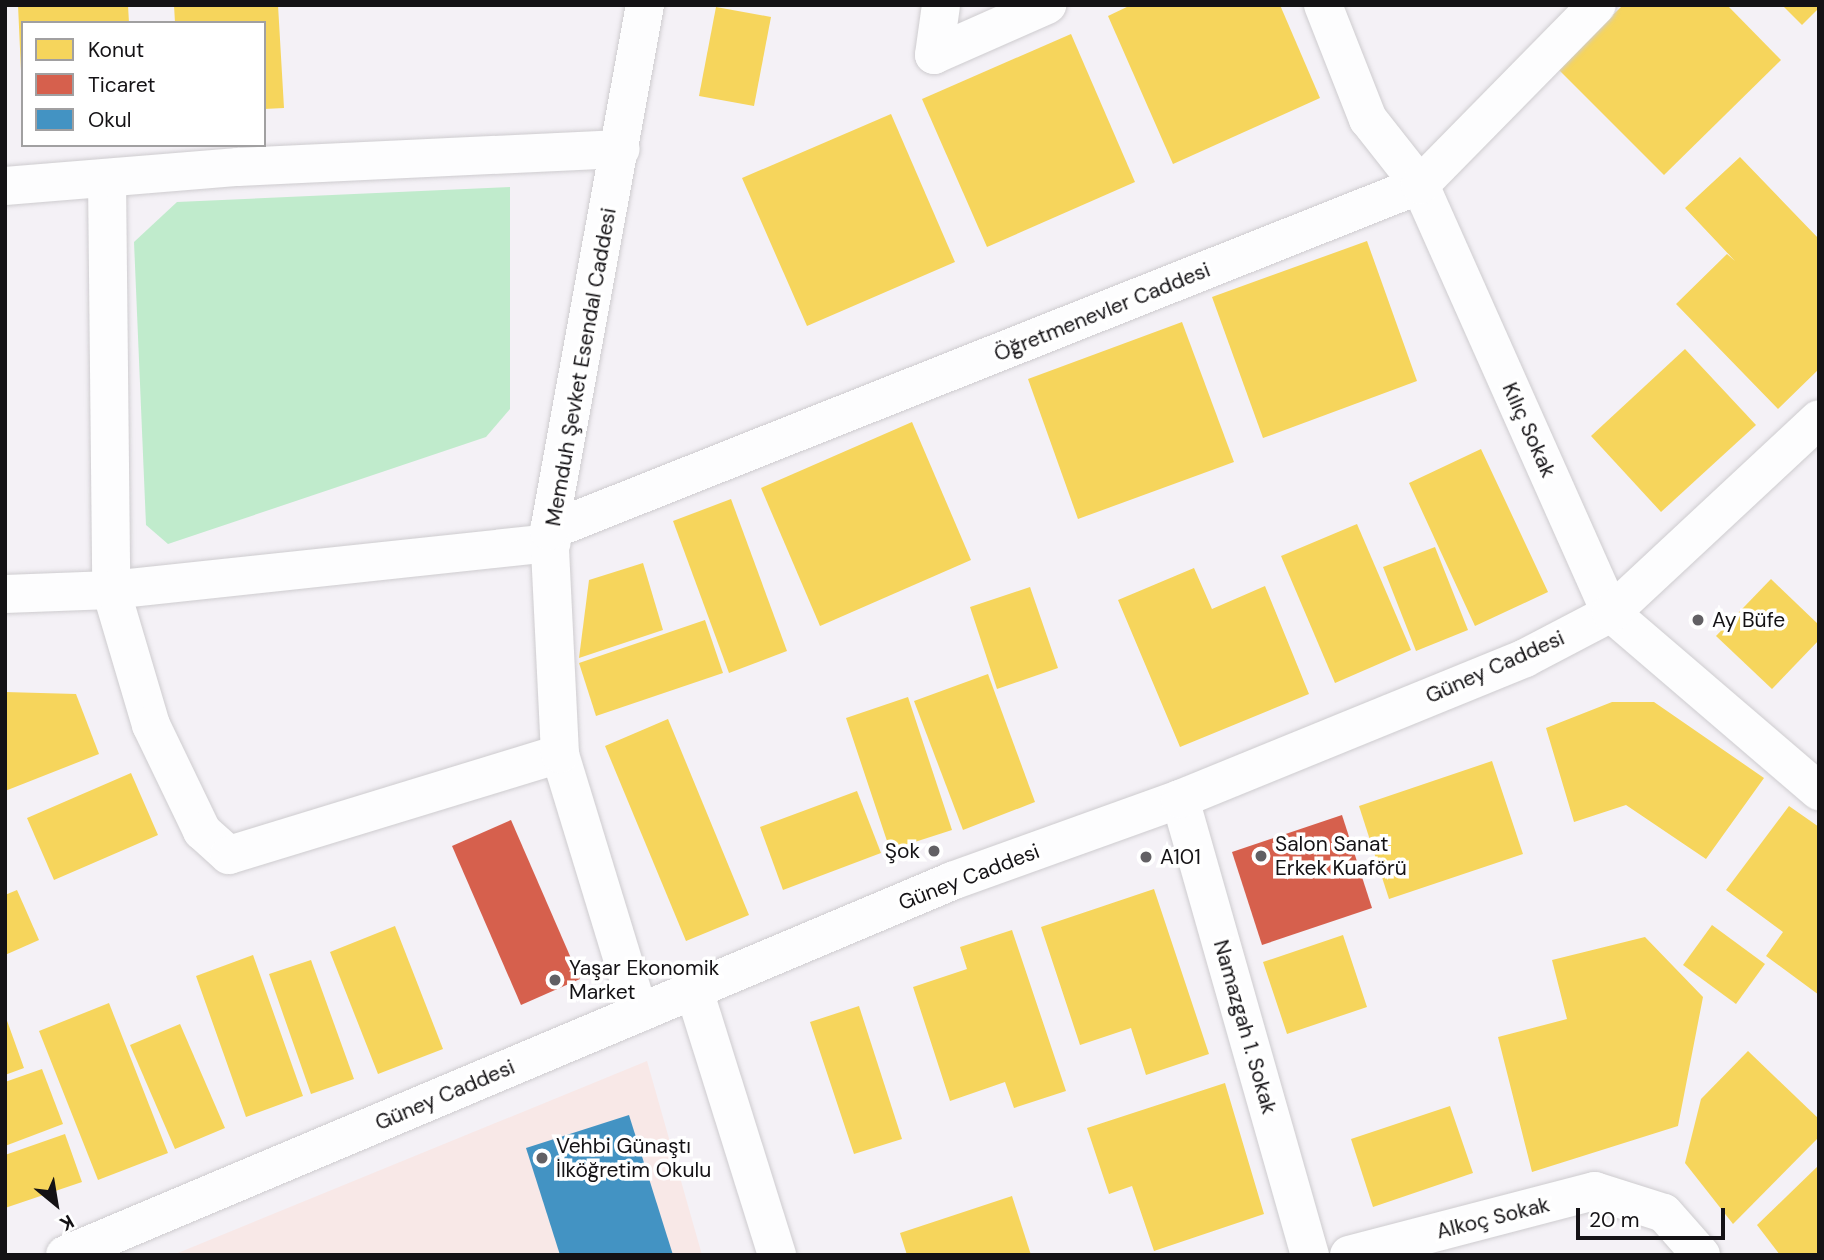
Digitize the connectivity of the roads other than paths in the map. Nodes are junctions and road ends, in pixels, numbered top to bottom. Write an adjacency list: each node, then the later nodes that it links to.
1 (645, 5): 6 (street, Memduh Şevket Esendal Caddesi)
2 (941, 5): 3 (street)
3 (1047, 5)
4 (1323, 5): 8 (street, Kılıç Sokak)
5 (1597, 5): 8 (street, Öğretmenevler Caddesi)
6 (621, 149): 7 (street); 11 (street, Memduh Şevket Esendal Caddesi)
7 (107, 178): 9 (street); 12 (street)
8 (1420, 185): 11 (street, Öğretmenevler Caddesi); 14 (street, Kılıç Sokak)
9 (5, 186)
10 (1819, 419): 14 (street, Güney Caddesi)
11 (551, 537): 12 (street, Öğretmenevler Caddesi); 15 (street, Memduh Şevket Esendal Caddesi)
12 (111, 590): 13 (street, Öğretmenevler Caddesi); 15 (street)
13 (5, 594)
14 (1611, 613): 16 (street, Kılıç Sokak); 17 (street, Güney Caddesi)
15 (560, 754): 19 (street, Memduh Şevket Esendal Caddesi)
16 (1819, 791)
17 (1180, 799): 18 (street, Güney Caddesi); 22 (street, Namazgah 1. Sokak)
18 (694, 990): 19 (street, Güney Caddesi); 21 (street)
19 (639, 1013): 20 (street, Güney Caddesi)
20 (65, 1255)
21 (777, 1255)
22 (1310, 1255)
23 (1349, 1255): 24 (street, Alkoç Sokak)
24 (1701, 1255)

